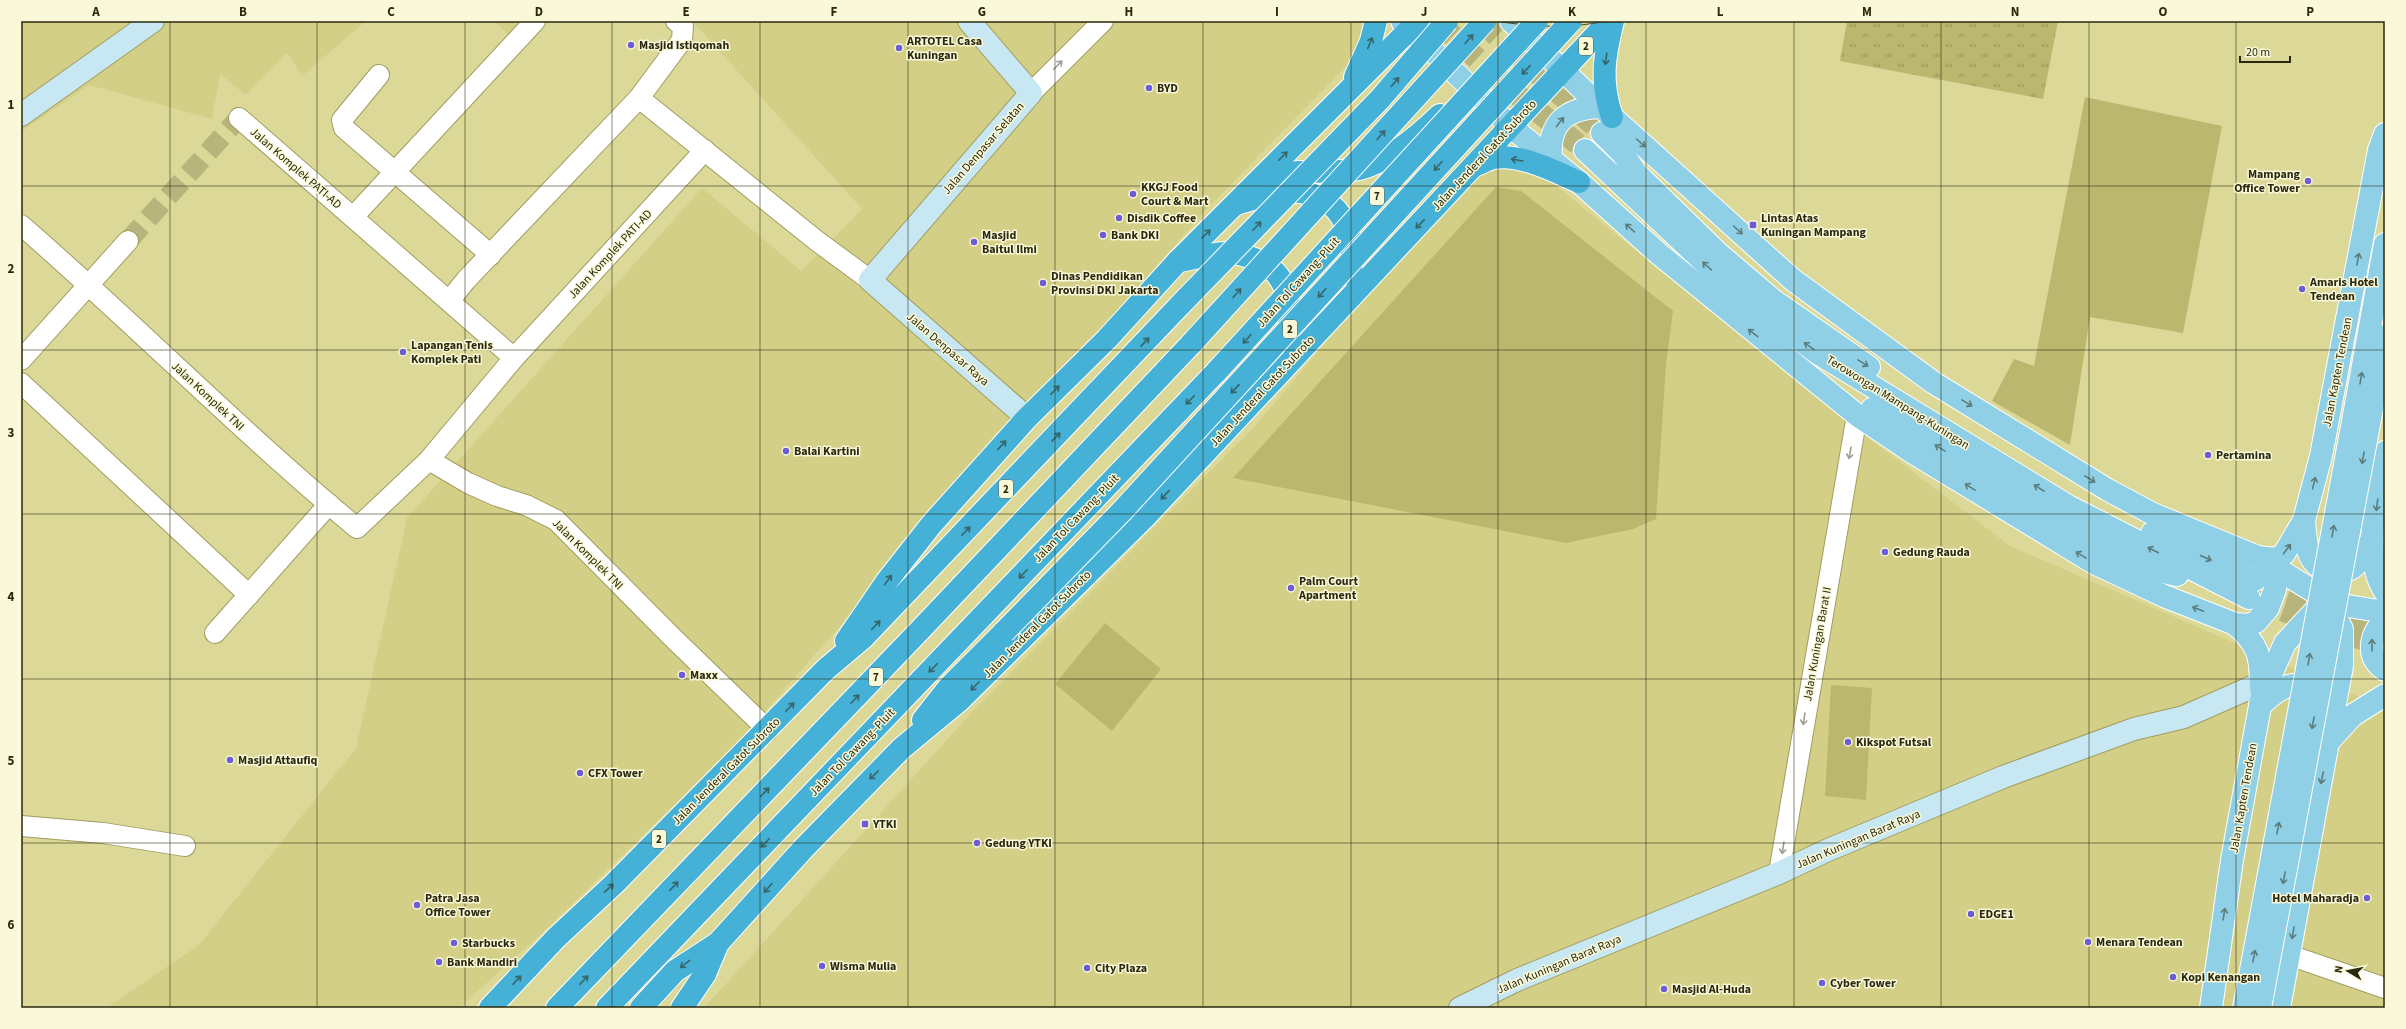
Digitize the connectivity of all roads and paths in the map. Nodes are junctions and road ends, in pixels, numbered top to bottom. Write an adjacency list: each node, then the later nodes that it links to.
1 (153, 21): 21 (street)
2 (535, 21): 31 (street, Jalan Komplek PATI-AD)
3 (676, 21): 20 (street)
4 (969, 21): 19 (street)
5 (1103, 21): 19 (street, Jalan Denpasar Selatan, one-way to 5)
6 (1376, 21): 18 (highway, one-way to 6)
7 (1447, 21): 72 (highway, Jalan Jenderal Gatot Subroto / 2, one-way to 7, bridge)
8 (1485, 21): 86 (highway, 7, one-way to 8, bridge)
9 (1511, 21): 15 (main road)
10 (1537, 21): 87 (highway, Jalan Tol Cawang–Pluit / 7, one-way to 87, bridge)
11 (1571, 21): 78 (highway, Jalan Jenderal Gatot Subroto / 2, one-way to 78, bridge)
12 (1610, 21): 15 (highway, Jalan Jenderal Gatot Subroto / 2)
13 (1613, 21): 23 (highway, one-way to 23)
14 (1410, 24): 17 (main road); 18 (highway, Jalan Jenderal Gatot Subroto / 2)
15 (1563, 72): 23 (main road); 24 (highway, Jalan Jenderal Gatot Subroto / 2)
16 (379, 75): 31 (street)
17 (1470, 88): 24 (main road); 32 (highway)
18 (1350, 90): 32 (highway, Jalan Jenderal Gatot Subroto / 2, one-way to 18)
19 (1031, 93): 41 (street, Jalan Denpasar Selatan)
20 (639, 98): 26 (street); 39 (street)
21 (21, 115)
22 (240, 118): 35 (street, Jalan Komplek PATI-AD)
23 (1605, 119): 28 (main road, Terowongan Mampang-Kuningan); 29 (main road, one-way to 23); 49 (main road, one-way to 49)
24 (1511, 127): 29 (main road); 30 (highway, Jalan Jenderal Gatot Subroto / 2)
25 (2385, 134): 58 (main road, Jalan Kapten Tendean, one-way to 25)
26 (706, 150): 41 (street); 46 (street, Jalan Komplek PATI-AD)
27 (1585, 150): 62 (main road, Terowongan Mampang-Kuningan, one-way to 27)
28 (1623, 154): 49 (main road); 62 (main road, Terowongan Mampang-Kuningan, one-way to 62)
29 (1551, 158): 33 (main road)
30 (1476, 165): 33 (highway, one-way to 30); 44 (highway, Jalan Jenderal Gatot Subroto / 2, one-way to 44)
31 (394, 171): 35 (street, Jalan Komplek PATI-AD); 39 (street)
32 (1258, 182): 34 (highway, Jalan Jenderal Gatot Subroto / 2)
33 (1580, 182): 51 (main road, one-way to 33)
34 (1236, 204): 40 (highway, Jalan Jenderal Gatot Subroto / 2, one-way to 34); 44 (highway)
35 (353, 217): 43 (street, Jalan Komplek PATI-AD)
36 (21, 225): 42 (street, Jalan Komplek TNI)
37 (128, 241): 42 (street)
38 (2385, 244): 54 (main road, Jalan Kapten Tendean, one-way to 38)
39 (491, 255): 43 (street)
40 (1178, 262): 48 (highway); 53 (highway, Jalan Jenderal Gatot Subroto / 2, one-way to 40)
41 (870, 280): 53 (street, Jalan Denpasar Raya)
42 (90, 284): 47 (street); 57 (street, Jalan Komplek TNI)
43 (449, 301): 46 (street, Jalan Komplek PATI-AD)
44 (1345, 302): 48 (highway, Jalan Jenderal Gatot Subroto / 2)
45 (2385, 336): 54 (main road, Jalan Kapten Tendean)
46 (514, 358): 56 (street, Jalan Komplek PATI-AD)
47 (21, 360)
48 (1282, 369): 78 (highway, Jalan Jenderal Gatot Subroto / 2, one-way to 78)
49 (1934, 382): 60 (main road, one-way to 60)
50 (21, 383): 64 (street)
51 (1829, 390): 52 (main road); 62 (main road, one-way to 51)
52 (1857, 415): 69 (main road, one-way to 52); 81 (street, Jalan Kuningan Barat II, one-way to 81)
53 (1027, 418): 72 (highway, Jalan Jenderal Gatot Subroto / 2, one-way to 53)
54 (2362, 418): 92 (main road, Jalan Kapten Tendean, one-way to 54, bridge); 93 (main road, Jalan Kapten Tendean, one-way to 93, bridge)
55 (2385, 452): 59 (main road, one-way to 59)
56 (429, 460): 57 (street, Jalan Komplek TNI); 76 (street, Jalan Komplek TNI)
57 (329, 504): 64 (street)
58 (2304, 520): 60 (main road, Jalan Kapten Tendean, one-way to 58); 61 (main road)
59 (2372, 539): 61 (main road); 63 (main road)
60 (2264, 561): 65 (main road); 69 (main road)
61 (2354, 567): 66 (main road)
62 (2247, 590)
63 (2385, 592)
64 (249, 595): 71 (street)
65 (2326, 599): 66 (main road); 70 (main road); 74 (main road, Jalan Kapten Tendean)
66 (2348, 606): 67 (main road); 70 (main road)
67 (2385, 612)
68 (2385, 620): 73 (main road, one-way to 68)
69 (2235, 624): 74 (main road)
70 (2342, 629): 77 (main road)
71 (215, 633)
72 (826, 669): 76 (highway, Jalan Jenderal Gatot Subroto / 2, one-way to 72)
73 (2385, 670)
74 (2261, 695): 77 (main road); 81 (street, Jalan Kuningan Barat Raya); 91 (main road, Jalan Kapten Tendean, one-way to 74)
75 (2385, 695): 77 (main road)
76 (768, 730): 85 (highway, Jalan Jenderal Gatot Subroto / 2, one-way to 76)
77 (2332, 730): 83 (main road, one-way to 83)
78 (902, 748): 82 (highway, Jalan Jenderal Gatot Subroto / 2, one-way to 82)
79 (21, 826): 80 (street)
80 (184, 846)
81 (1779, 873): 90 (street, Jalan Kuningan Barat Raya)
82 (718, 943): 88 (highway, one-way to 88); 89 (highway, Jalan Jenderal Gatot Subroto / 2)
83 (2289, 955): 84 (street); 94 (main road)
84 (2385, 988)
85 (490, 1008)
86 (557, 1008)
87 (607, 1008)
88 (641, 1008)
89 (682, 1008)
90 (1460, 1008)
91 (2211, 1008)
92 (2244, 1008)
93 (2260, 1008)
94 (2279, 1008)

